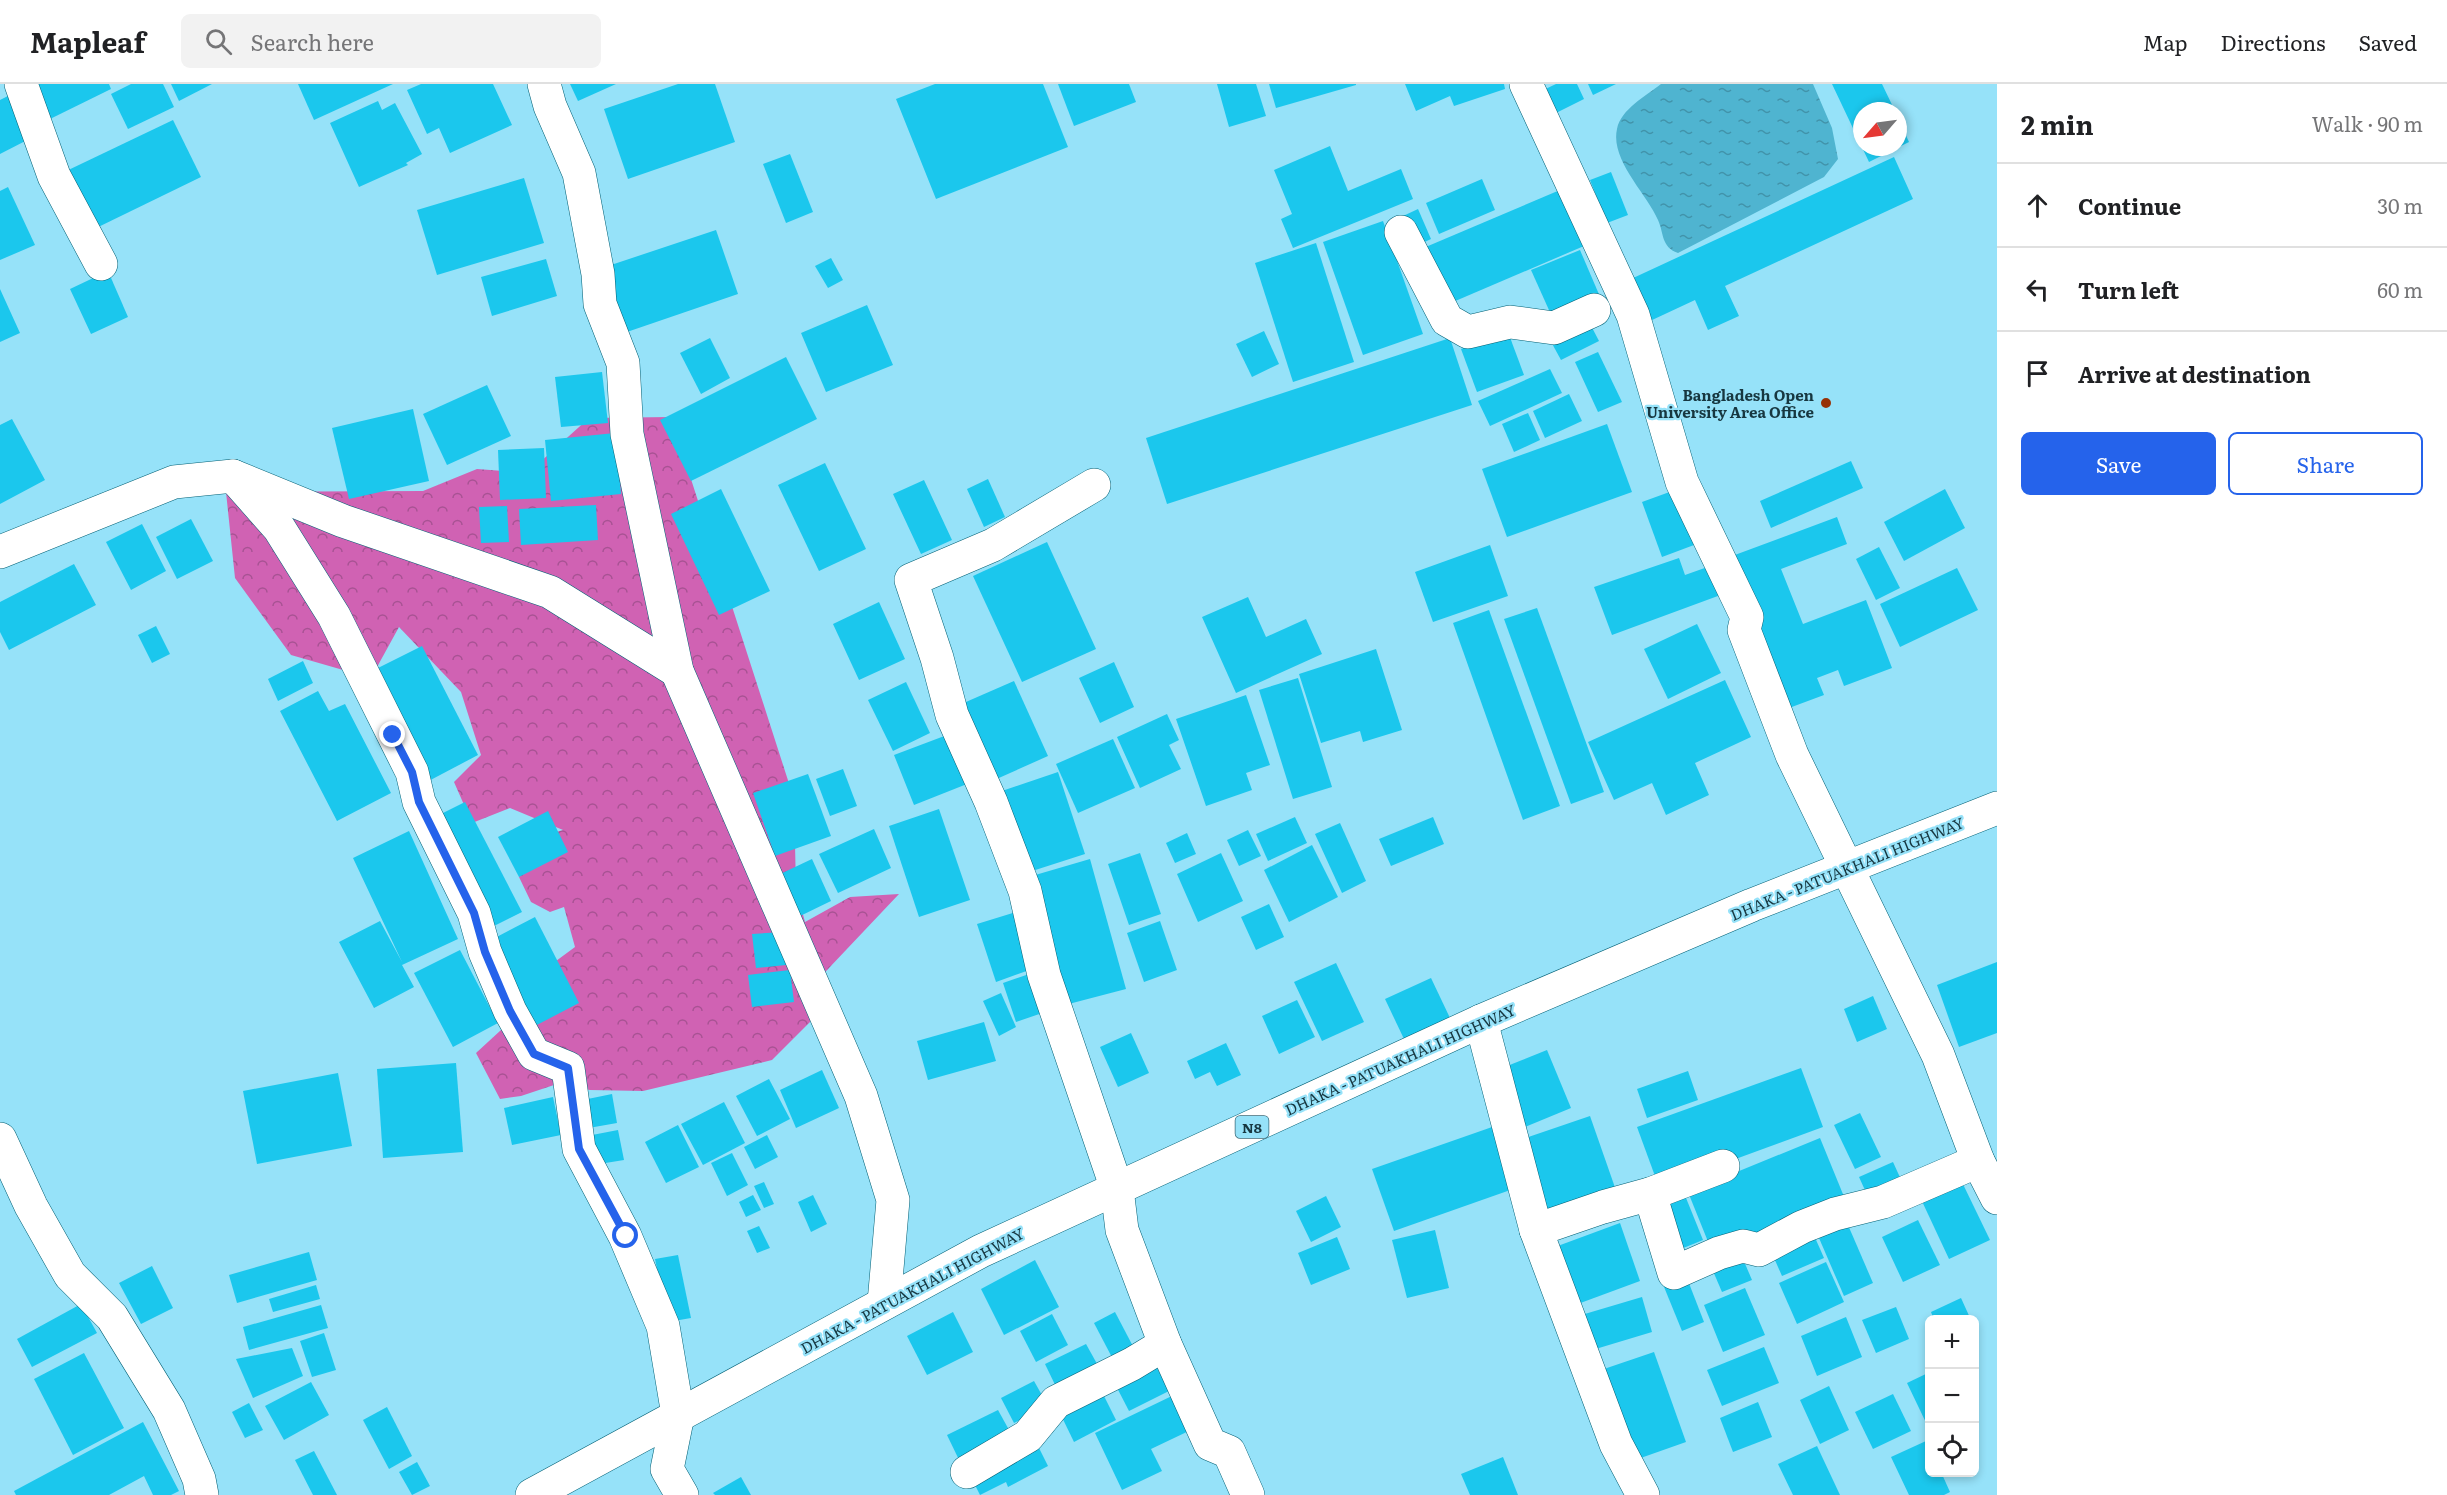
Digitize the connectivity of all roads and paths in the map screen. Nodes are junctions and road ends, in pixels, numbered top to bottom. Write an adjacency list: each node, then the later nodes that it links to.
1 (21, 84): 5 (main road)
2 (544, 84): 10 (main road)
3 (1526, 84): 12 (main road)
4 (1401, 232): 6 (main road)
5 (100, 264)
6 (1594, 310)
7 (233, 476): 9 (main road); 10 (main road); 23 (main road)
8 (1094, 486): 17 (main road)
9 (0, 552)
10 (677, 671): 21 (main road)
11 (1997, 808): 12 (main road, DHAKA - PATUAKHALI HIGHWAY / N8)
12 (1846, 868): 13 (main road, DHAKA - PATUAKHALI HIGHWAY / N8); 15 (main road)
13 (1481, 1021): 17 (main road, DHAKA - PATUAKHALI HIGHWAY / N8); 20 (main road)
14 (0, 1139): 25 (main road)
15 (1978, 1161): 18 (main road); 19 (main road)
16 (1722, 1166): 18 (main road)
17 (1117, 1189): 21 (main road, DHAKA - PATUAKHALI HIGHWAY / N8); 22 (main road)
18 (1650, 1194): 20 (main road)
19 (1997, 1198)
20 (1536, 1230): 29 (main road)
21 (884, 1303): 23 (main road, DHAKA - PATUAKHALI HIGHWAY / N8)
22 (1165, 1344): 24 (main road); 28 (main road)
23 (678, 1415): 26 (main road, DHAKA - PATUAKHALI HIGHWAY / N8); 27 (main road)
24 (967, 1472)
25 (202, 1495)
26 (532, 1495)
27 (682, 1495)
28 (1248, 1495)
29 (1643, 1495)

